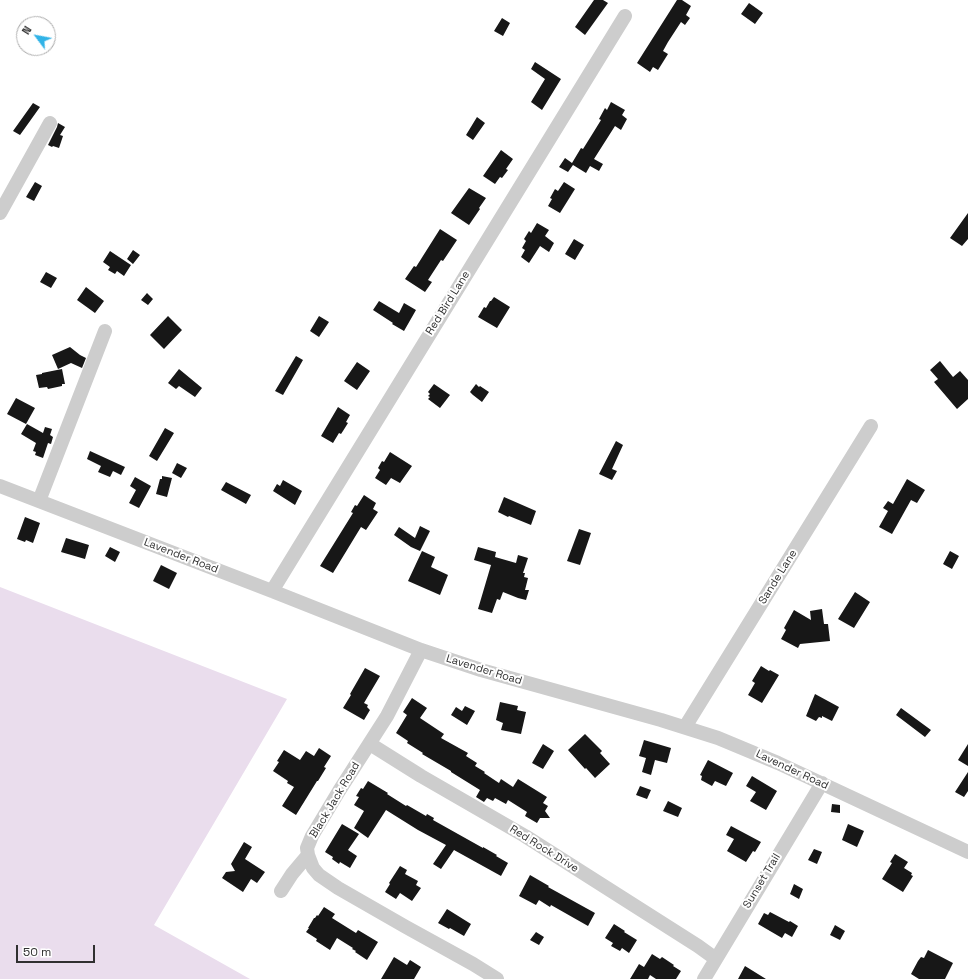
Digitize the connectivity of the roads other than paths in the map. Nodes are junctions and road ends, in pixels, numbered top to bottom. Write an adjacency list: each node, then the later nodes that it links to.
1 (625, 16): 8 (street, Red Bird Lane)
2 (50, 123): 3 (street)
3 (0, 213)
4 (105, 331): 7 (street)
5 (871, 426): 10 (street, Sande Lane)
6 (0, 486): 7 (street, Lavender Road)
7 (39, 500): 8 (street, Lavender Road)
8 (272, 591): 9 (street, Lavender Road)
9 (421, 650): 10 (street, Lavender Road); 11 (street, Black Jack Road)
10 (685, 727): 12 (street, Lavender Road)
11 (370, 744): 14 (street, Black Jack Road); 16 (street, Red Rock Drive)
12 (822, 783): 13 (street, Lavender Road); 16 (street, Sunset Trail)
13 (968, 852)
14 (308, 855): 15 (street); 17 (street)
15 (281, 891)
16 (716, 959): 18 (street, Sunset Trail)
17 (497, 979)
18 (704, 979)

